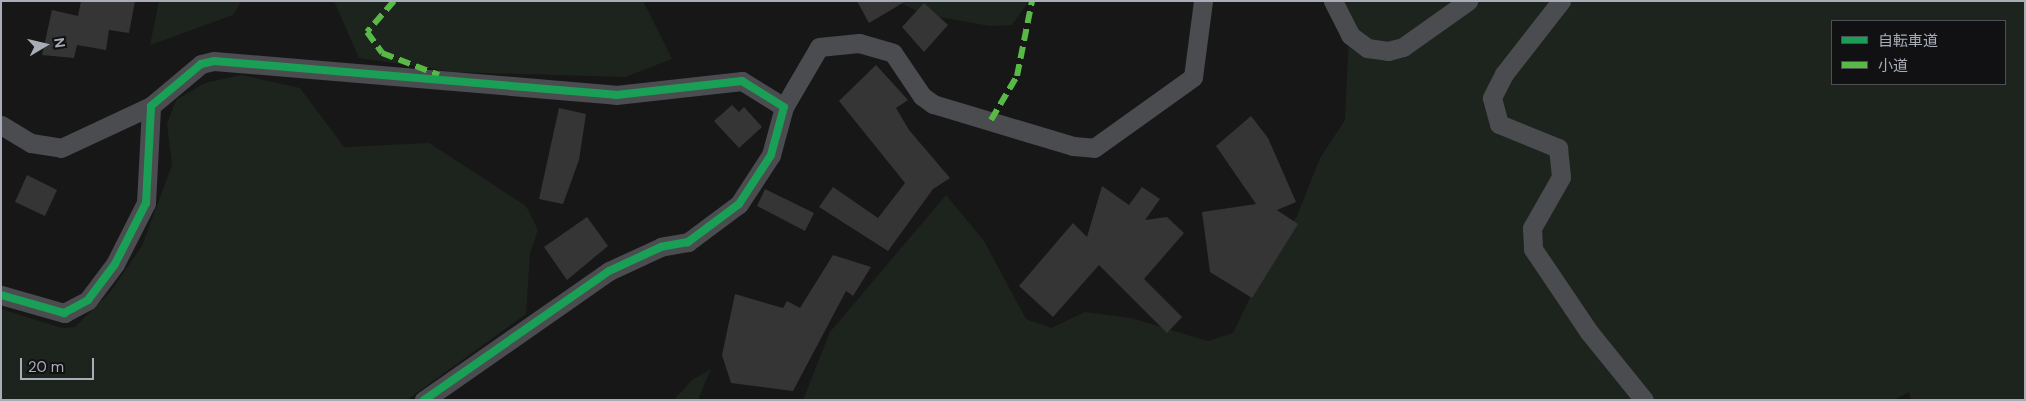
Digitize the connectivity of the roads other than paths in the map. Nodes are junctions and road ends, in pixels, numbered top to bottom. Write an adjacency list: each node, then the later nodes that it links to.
1 (1203, 1): 6 (street)
2 (1333, 1): 3 (street)
3 (1468, 1)
4 (1561, 1): 10 (street)
5 (151, 106): 6 (street); 7 (street); 8 (street)
6 (784, 107): 9 (street)
7 (1, 125)
8 (1, 295)
9 (424, 400)
10 (1644, 400)

